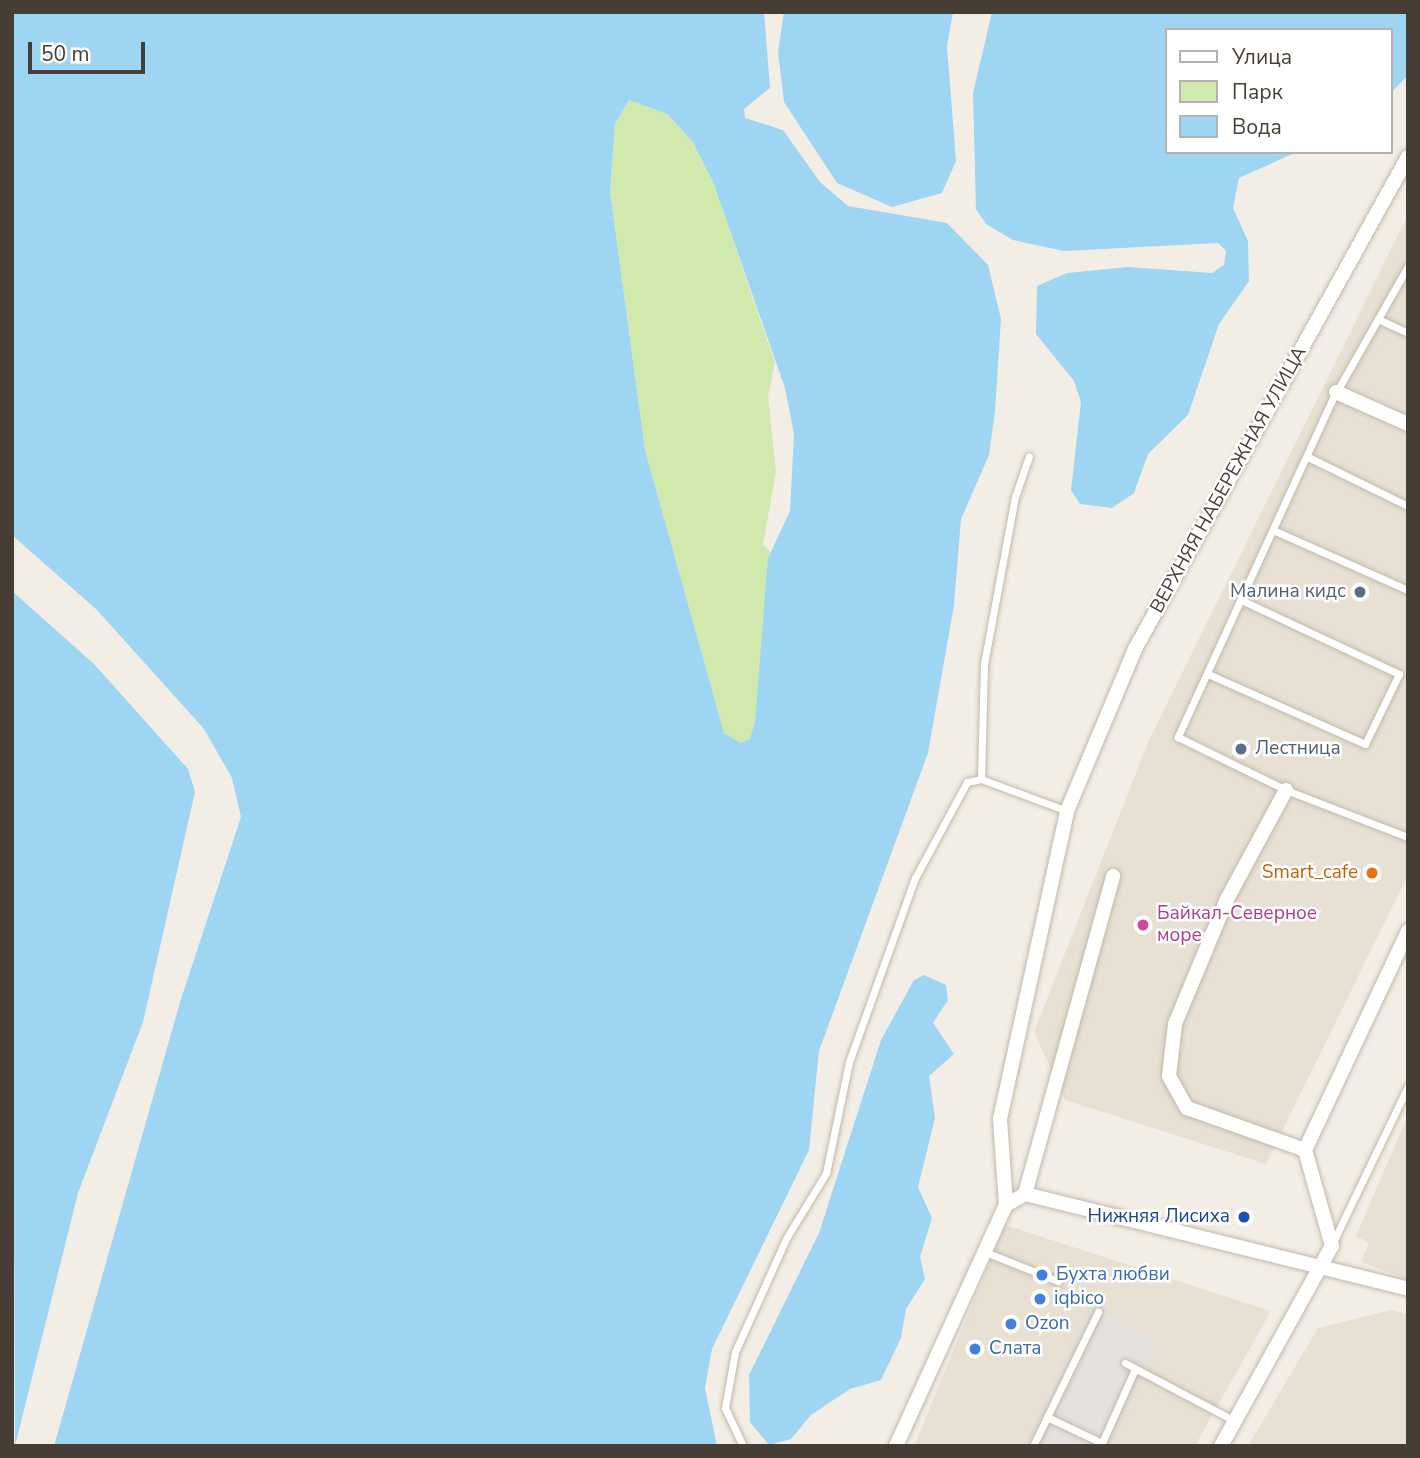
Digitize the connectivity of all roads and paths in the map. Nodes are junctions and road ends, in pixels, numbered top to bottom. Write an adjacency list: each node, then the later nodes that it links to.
1 (1408, 157): 16 (street, ВЕРХНЯЯ НАБЕРЕЖНАЯ УЛИЦА)
2 (1408, 266): 3 (lane)
3 (1378, 319): 4 (lane); 5 (lane)
4 (1408, 333)
5 (1336, 392): 6 (street); 8 (lane)
6 (1408, 424)
7 (1029, 456): 14 (lane)
8 (1308, 457): 9 (lane); 10 (lane)
9 (1408, 506)
10 (1273, 530): 11 (lane); 12 (lane)
11 (1408, 590)
12 (1241, 600): 13 (lane); 13 (lane)
13 (1208, 674): 15 (lane)
14 (981, 779): 16 (lane); 35 (lane)
15 (1286, 790): 17 (lane); 21 (street)
16 (1067, 811): 23 (street, ВЕРХНЯЯ НАБЕРЕЖНАЯ УЛИЦА)
17 (1408, 837)
18 (1113, 876): 22 (street)
19 (1408, 931): 21 (street)
20 (1408, 1086): 24 (lane)
21 (1305, 1150): 24 (street)
22 (1025, 1194): 23 (street); 26 (street)
23 (1006, 1205): 25 (street)
24 (1332, 1246): 26 (street)
25 (982, 1250): 27 (lane); 36 (street)
26 (1321, 1266): 28 (street); 33 (street)
27 (1058, 1281)
28 (1408, 1289)
29 (1098, 1312): 32 (lane)
30 (1125, 1363): 31 (lane)
31 (1135, 1369): 33 (lane); 34 (lane)
32 (1047, 1417): 34 (lane); 37 (lane)
33 (1235, 1421): 38 (street)
34 (1101, 1444)
35 (743, 1446)
36 (895, 1446)
37 (1033, 1446)
38 (1221, 1446)

